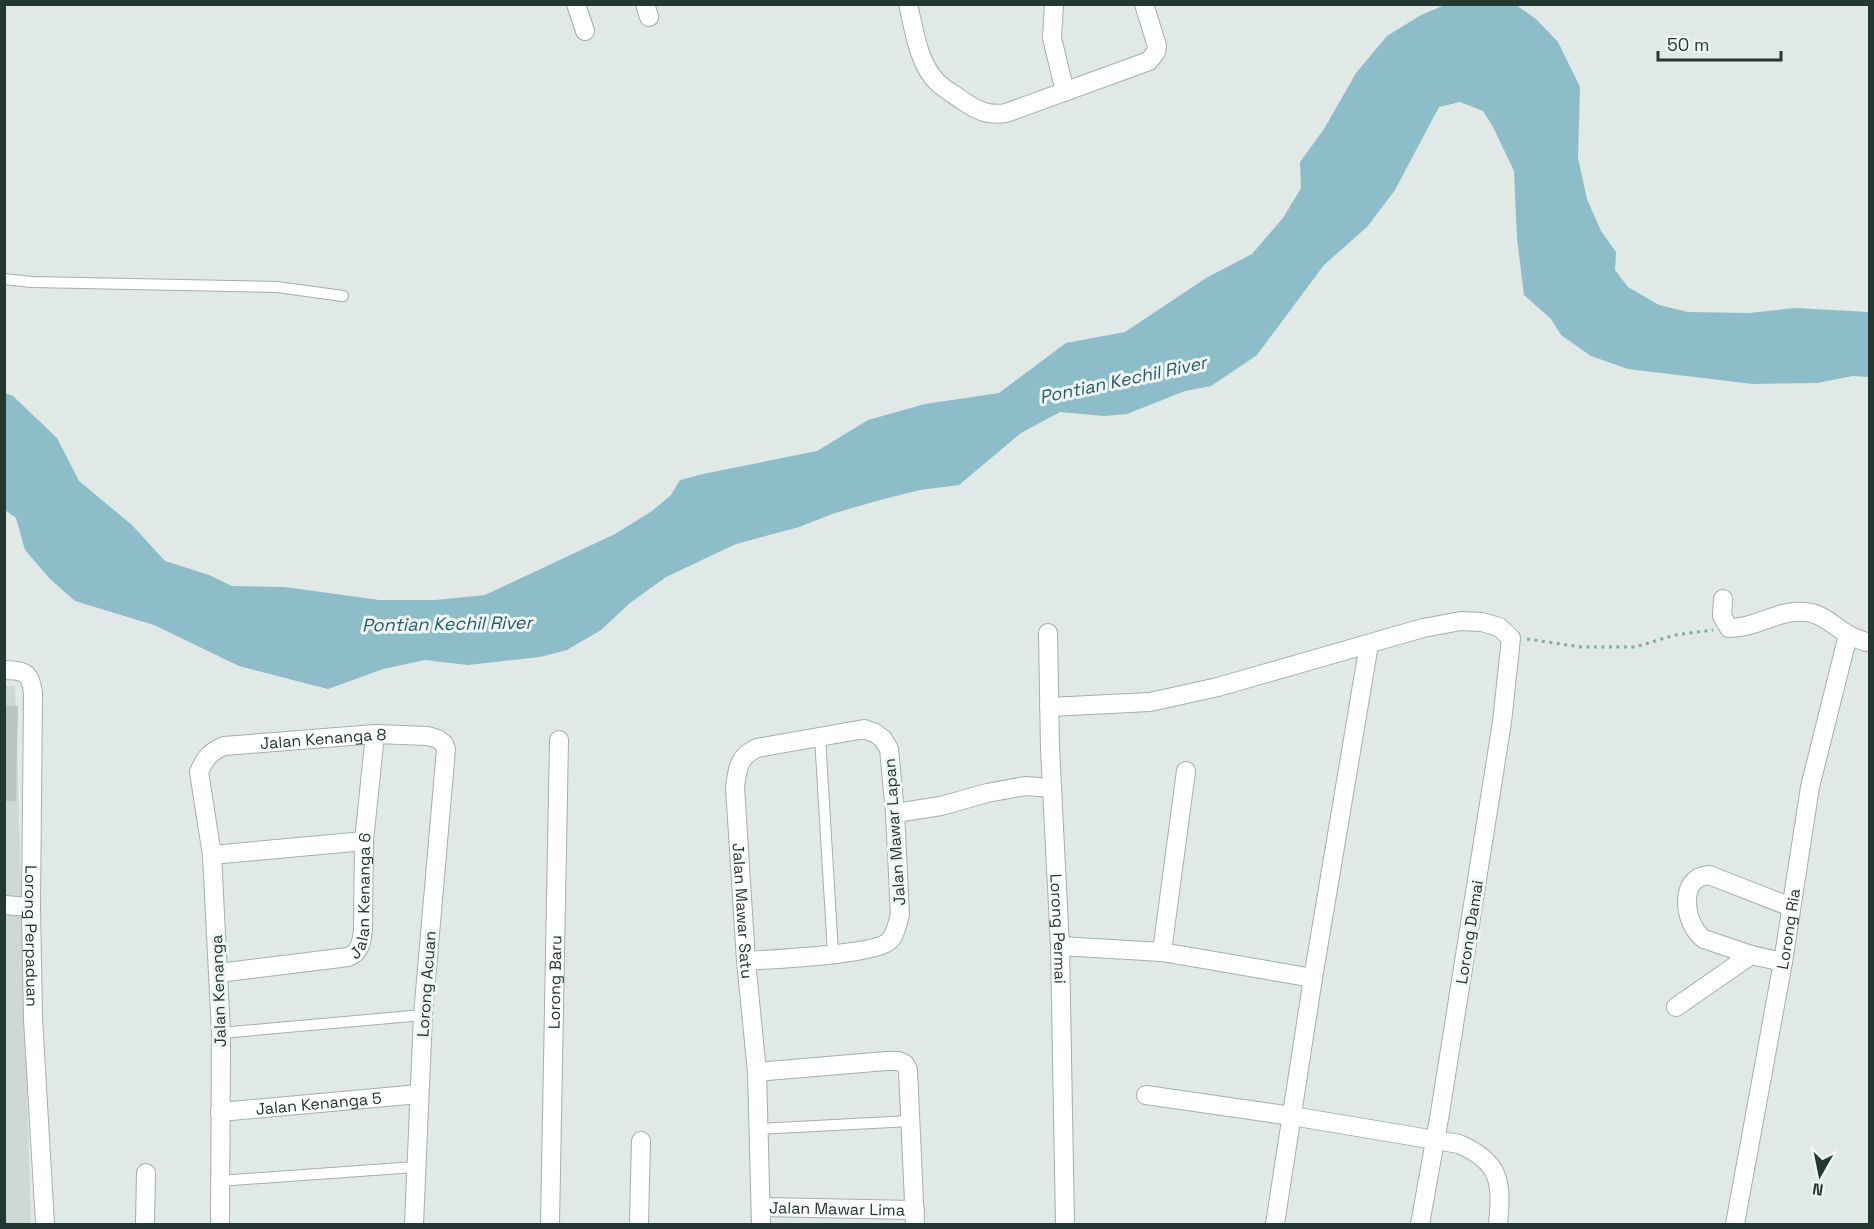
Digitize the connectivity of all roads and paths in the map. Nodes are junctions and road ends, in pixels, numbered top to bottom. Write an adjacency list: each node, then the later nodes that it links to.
1 (576, 4): 5 (street)
2 (908, 4): 6 (street)
3 (1054, 4): 6 (street)
4 (1144, 4): 6 (street)
5 (585, 31)
6 (1065, 92)
7 (4, 279): 8 (lane)
8 (343, 296)
9 (1722, 599): 10 (street)
10 (1729, 628): 12 (street); 13 (path)
11 (1048, 633): 17 (street, Lorong Permai)
12 (1848, 635): 14 (street); 31 (street, Lorong Ria)
13 (1511, 638): 15 (street); 50 (street, Lorong Damai)
14 (1866, 642)
15 (1369, 644): 17 (street); 39 (street)
16 (4, 670): 30 (street, Lorong Perpaduan)
17 (1049, 707): 25 (street, Lorong Permai)
18 (375, 734): 21 (street, Jalan Kenanga 8); 23 (street, Jalan Kenanga 8); 27 (street, Jalan Kenanga 6)
19 (820, 737): 22 (street, Jalan Mawar Satu); 34 (lane); 36 (street, Jalan Mawar Satu)
20 (559, 740): 61 (street, Lorong Baru)
21 (444, 744): 41 (street, Lorong Acuan)
22 (889, 749): 26 (street, Jalan Mawar Lapan)
23 (204, 760): 28 (street, Jalan Kenanga)
24 (1186, 771): 33 (street)
25 (1052, 788): 26 (street); 32 (street, Lorong Permai)
26 (895, 813): 34 (street, Jalan Mawar Lapan)
27 (364, 840): 28 (street); 38 (street, Jalan Kenanga 6)
28 (212, 855): 38 (street, Jalan Kenanga)
29 (4, 905): 30 (street)
30 (31, 907): 57 (street, Lorong Perpaduan)
31 (1791, 907): 35 (street); 37 (street, Lorong Ria)
32 (1060, 946): 33 (street); 63 (street, Lorong Permai)
33 (1162, 952): 39 (street)
34 (833, 953): 36 (street)
35 (1751, 955): 37 (street); 40 (street)
36 (746, 961): 43 (street, Jalan Mawar Satu)
37 (1782, 962): 67 (street, Lorong Ria)
38 (218, 973): 42 (street, Jalan Kenanga)
39 (1313, 978): 47 (street)
40 (1676, 1007)
41 (423, 1016): 42 (lane); 44 (street, Lorong Acuan)
42 (221, 1033): 46 (street, Jalan Kenanga)
43 (757, 1072): 48 (street); 49 (street, Jalan Mawar Satu)
44 (419, 1094): 46 (street, Jalan Kenanga 5); 52 (street, Lorong Acuan)
45 (1146, 1095): 47 (street)
46 (220, 1112): 54 (street, Jalan Kenanga)
47 (1292, 1116): 50 (street); 64 (street)
48 (911, 1121): 49 (lane); 56 (street)
49 (759, 1130): 55 (street, Jalan Mawar Satu)
50 (1435, 1139): 65 (street, Lorong Damai); 66 (street)
51 (641, 1141): 62 (street)
52 (415, 1167): 54 (lane); 60 (street, Lorong Acuan)
53 (146, 1173): 58 (street)
54 (219, 1181): 59 (street, Jalan Kenanga)
55 (761, 1216): 56 (street, Jalan Mawar Lima)
56 (915, 1217)
57 (45, 1224)
58 (145, 1224)
59 (220, 1224)
60 (414, 1224)
61 (550, 1224)
62 (639, 1224)
63 (1065, 1224)
64 (1275, 1224)
65 (1420, 1224)
66 (1498, 1224)
67 (1735, 1224)

